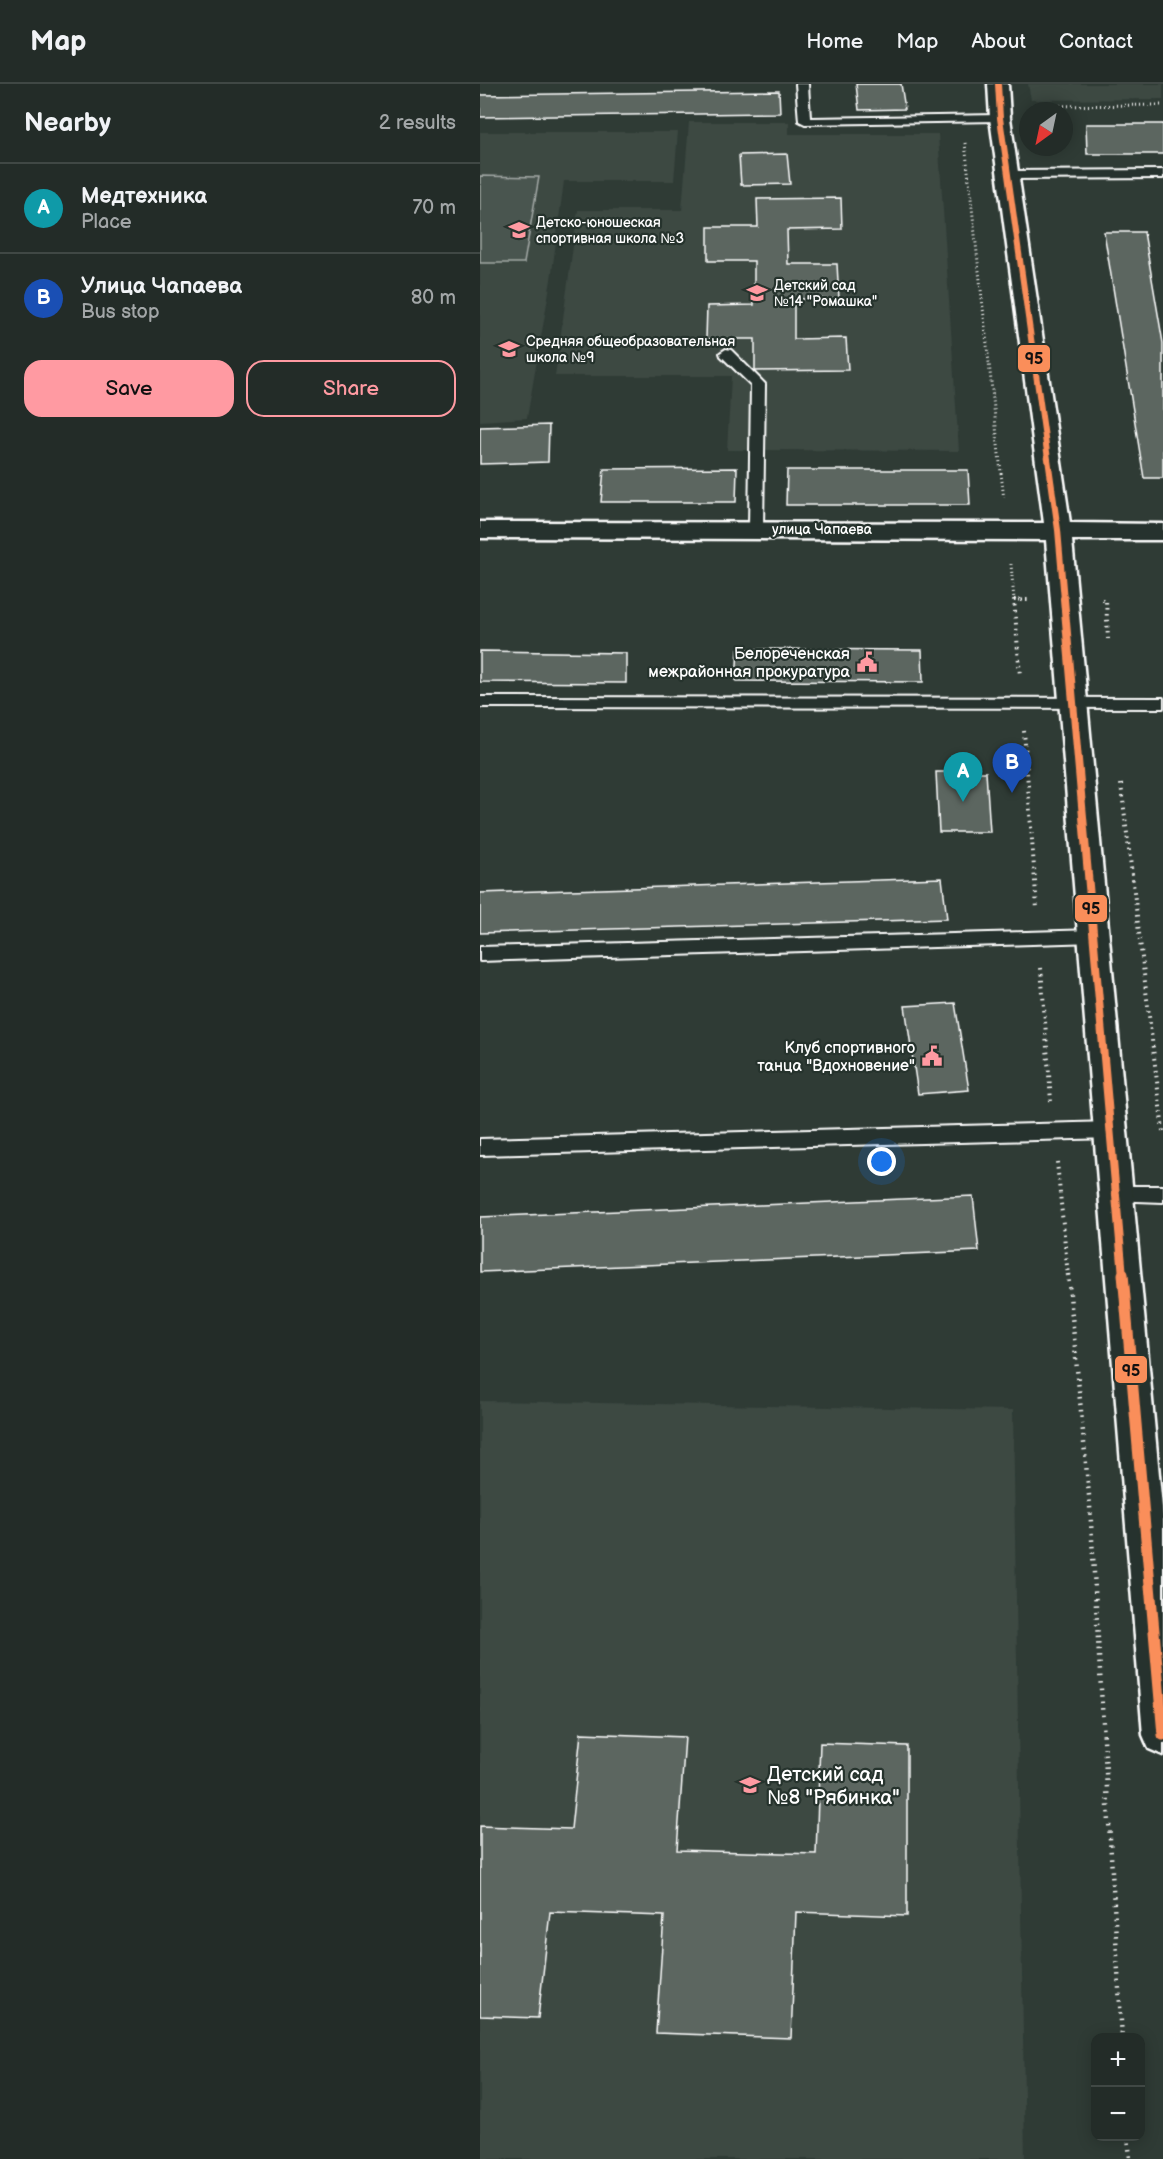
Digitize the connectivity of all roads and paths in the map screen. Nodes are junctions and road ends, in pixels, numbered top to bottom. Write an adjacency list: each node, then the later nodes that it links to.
1 (801, 84): 4 (lane)
2 (999, 103): 3 (path); 4 (lane); 6 (street)
3 (1163, 105)
4 (962, 119): 10 (path)
5 (1163, 174): 6 (lane)
6 (1008, 175): 11 (street)
7 (726, 353): 8 (lane)
8 (756, 529): 9 (street, улица Чапаева); 10 (street, улица Чапаева)
9 (480, 530)
10 (1008, 530): 11 (street, улица Чапаева); 17 (path)
11 (1058, 530): 12 (street, улица Чапаева); 18 (street)
12 (1163, 532)
13 (1106, 600): 16 (path)
14 (480, 702): 17 (lane)
15 (1163, 703): 16 (lane)
16 (1112, 704): 18 (lane)
17 (1022, 705): 18 (lane); 21 (path)
18 (1074, 705): 20 (street)
19 (1120, 775): 24 (path)
20 (1095, 936): 21 (lane); 23 (street)
21 (1038, 937): 22 (lane); 25 (path)
22 (480, 954)
23 (1112, 1130): 25 (lane); 27 (street)
24 (1163, 1131)
25 (1054, 1132): 26 (lane); 30 (path)
26 (480, 1147)
27 (1117, 1194): 28 (lane); 29 (street)
28 (1163, 1194)
29 (1163, 1735)
30 (1122, 2033)
31 (1128, 2141): 32 (path)
32 (1130, 2159)

